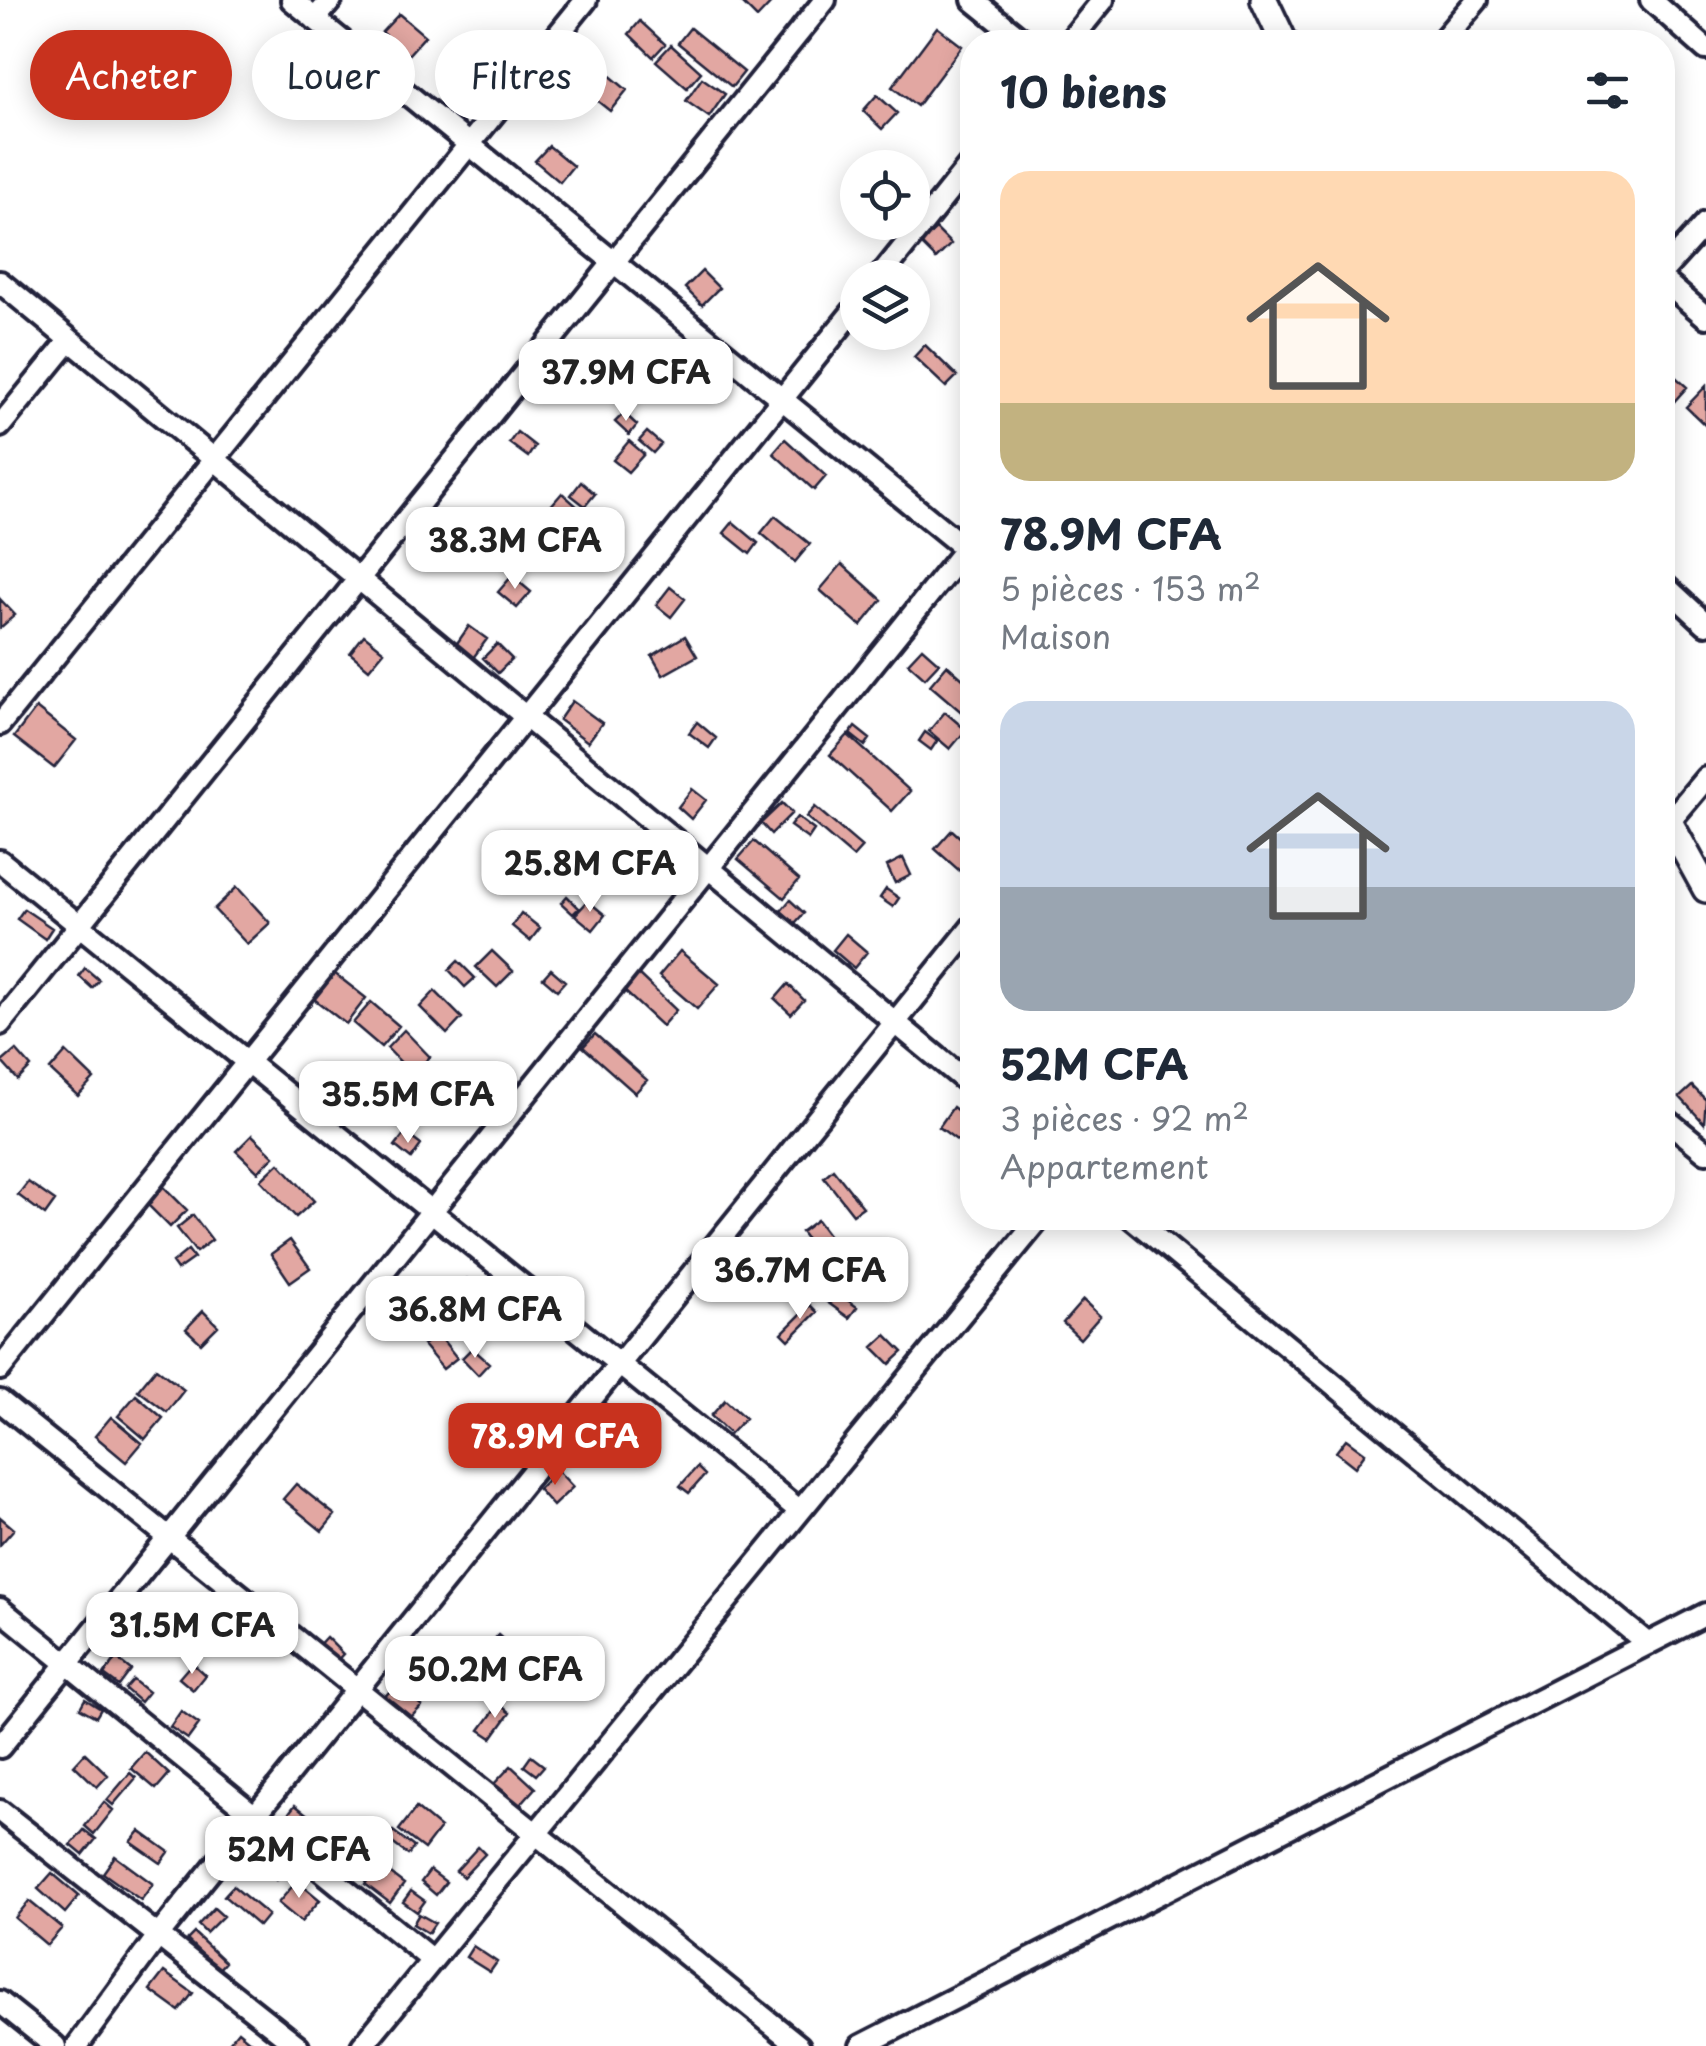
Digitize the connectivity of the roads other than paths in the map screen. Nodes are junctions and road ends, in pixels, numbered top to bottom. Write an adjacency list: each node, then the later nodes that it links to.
1 (292, 0): 10 (street)
2 (330, 0): 10 (street)
3 (586, 0): 16 (street)
4 (825, 0): 21 (street)
5 (973, 0): 11 (street)
6 (1103, 0): 12 (street)
7 (1264, 0): 13 (street)
8 (1477, 0): 14 (street)
9 (1652, 0): 15 (street)
10 (315, 19): 16 (street)
11 (1010, 30)
12 (1079, 30)
13 (1278, 30)
14 (1451, 30)
15 (1706, 48)
16 (469, 144): 21 (street); 29 (street)
17 (960, 177): 19 (street)
18 (1706, 224): 20 (street)
19 (894, 260)
20 (1675, 260)
21 (614, 262): 27 (street); 32 (street)
22 (0, 282): 26 (street)
23 (1675, 287): 24 (street)
24 (1706, 317)
25 (840, 327): 27 (street)
26 (70, 340): 28 (street); 29 (street)
27 (782, 399): 30 (street); 35 (street)
28 (0, 426)
29 (214, 459): 32 (street); 36 (street)
30 (960, 540)
31 (960, 560): 41 (street)
32 (359, 579): 35 (street); 43 (street)
33 (1675, 595): 34 (street)
34 (1706, 624)
35 (526, 716): 41 (street); 47 (street)
36 (0, 724)
37 (1706, 778): 38 (street)
38 (1675, 807)
39 (1675, 832): 42 (street)
40 (0, 861): 43 (street)
41 (709, 868): 45 (street); 51 (street)
42 (1706, 889)
43 (79, 926): 46 (street); 47 (street)
44 (960, 943): 45 (street)
45 (896, 1022): 48 (street); 54 (street)
46 (0, 1024)
47 (247, 1062): 51 (street); 55 (street)
48 (960, 1076)
49 (1675, 1127): 50 (street)
50 (1706, 1152)
51 (432, 1212): 54 (street); 58 (street)
52 (1030, 1230): 57 (street)
53 (1147, 1230): 61 (street)
54 (620, 1365): 57 (street); 63 (street)
55 (0, 1369)
56 (0, 1401): 58 (street)
57 (800, 1511): 67 (street)
58 (169, 1538): 62 (street); 63 (street)
59 (0, 1608): 62 (street)
60 (1706, 1614): 61 (street)
61 (1648, 1644): 76 (street)
62 (68, 1664): 64 (street); 66 (street)
63 (357, 1691): 66 (street); 67 (street)
64 (0, 1746)
65 (0, 1811): 68 (street)
66 (256, 1816): 68 (street); 69 (street)
67 (535, 1835): 69 (street); 75 (street)
68 (158, 1936): 72 (street); 73 (street)
69 (432, 1960): 74 (street)
70 (0, 2002): 71 (street)
71 (55, 2046)
72 (76, 2046)
73 (298, 2046)
74 (362, 2046)
75 (799, 2046)
76 (862, 2046)

